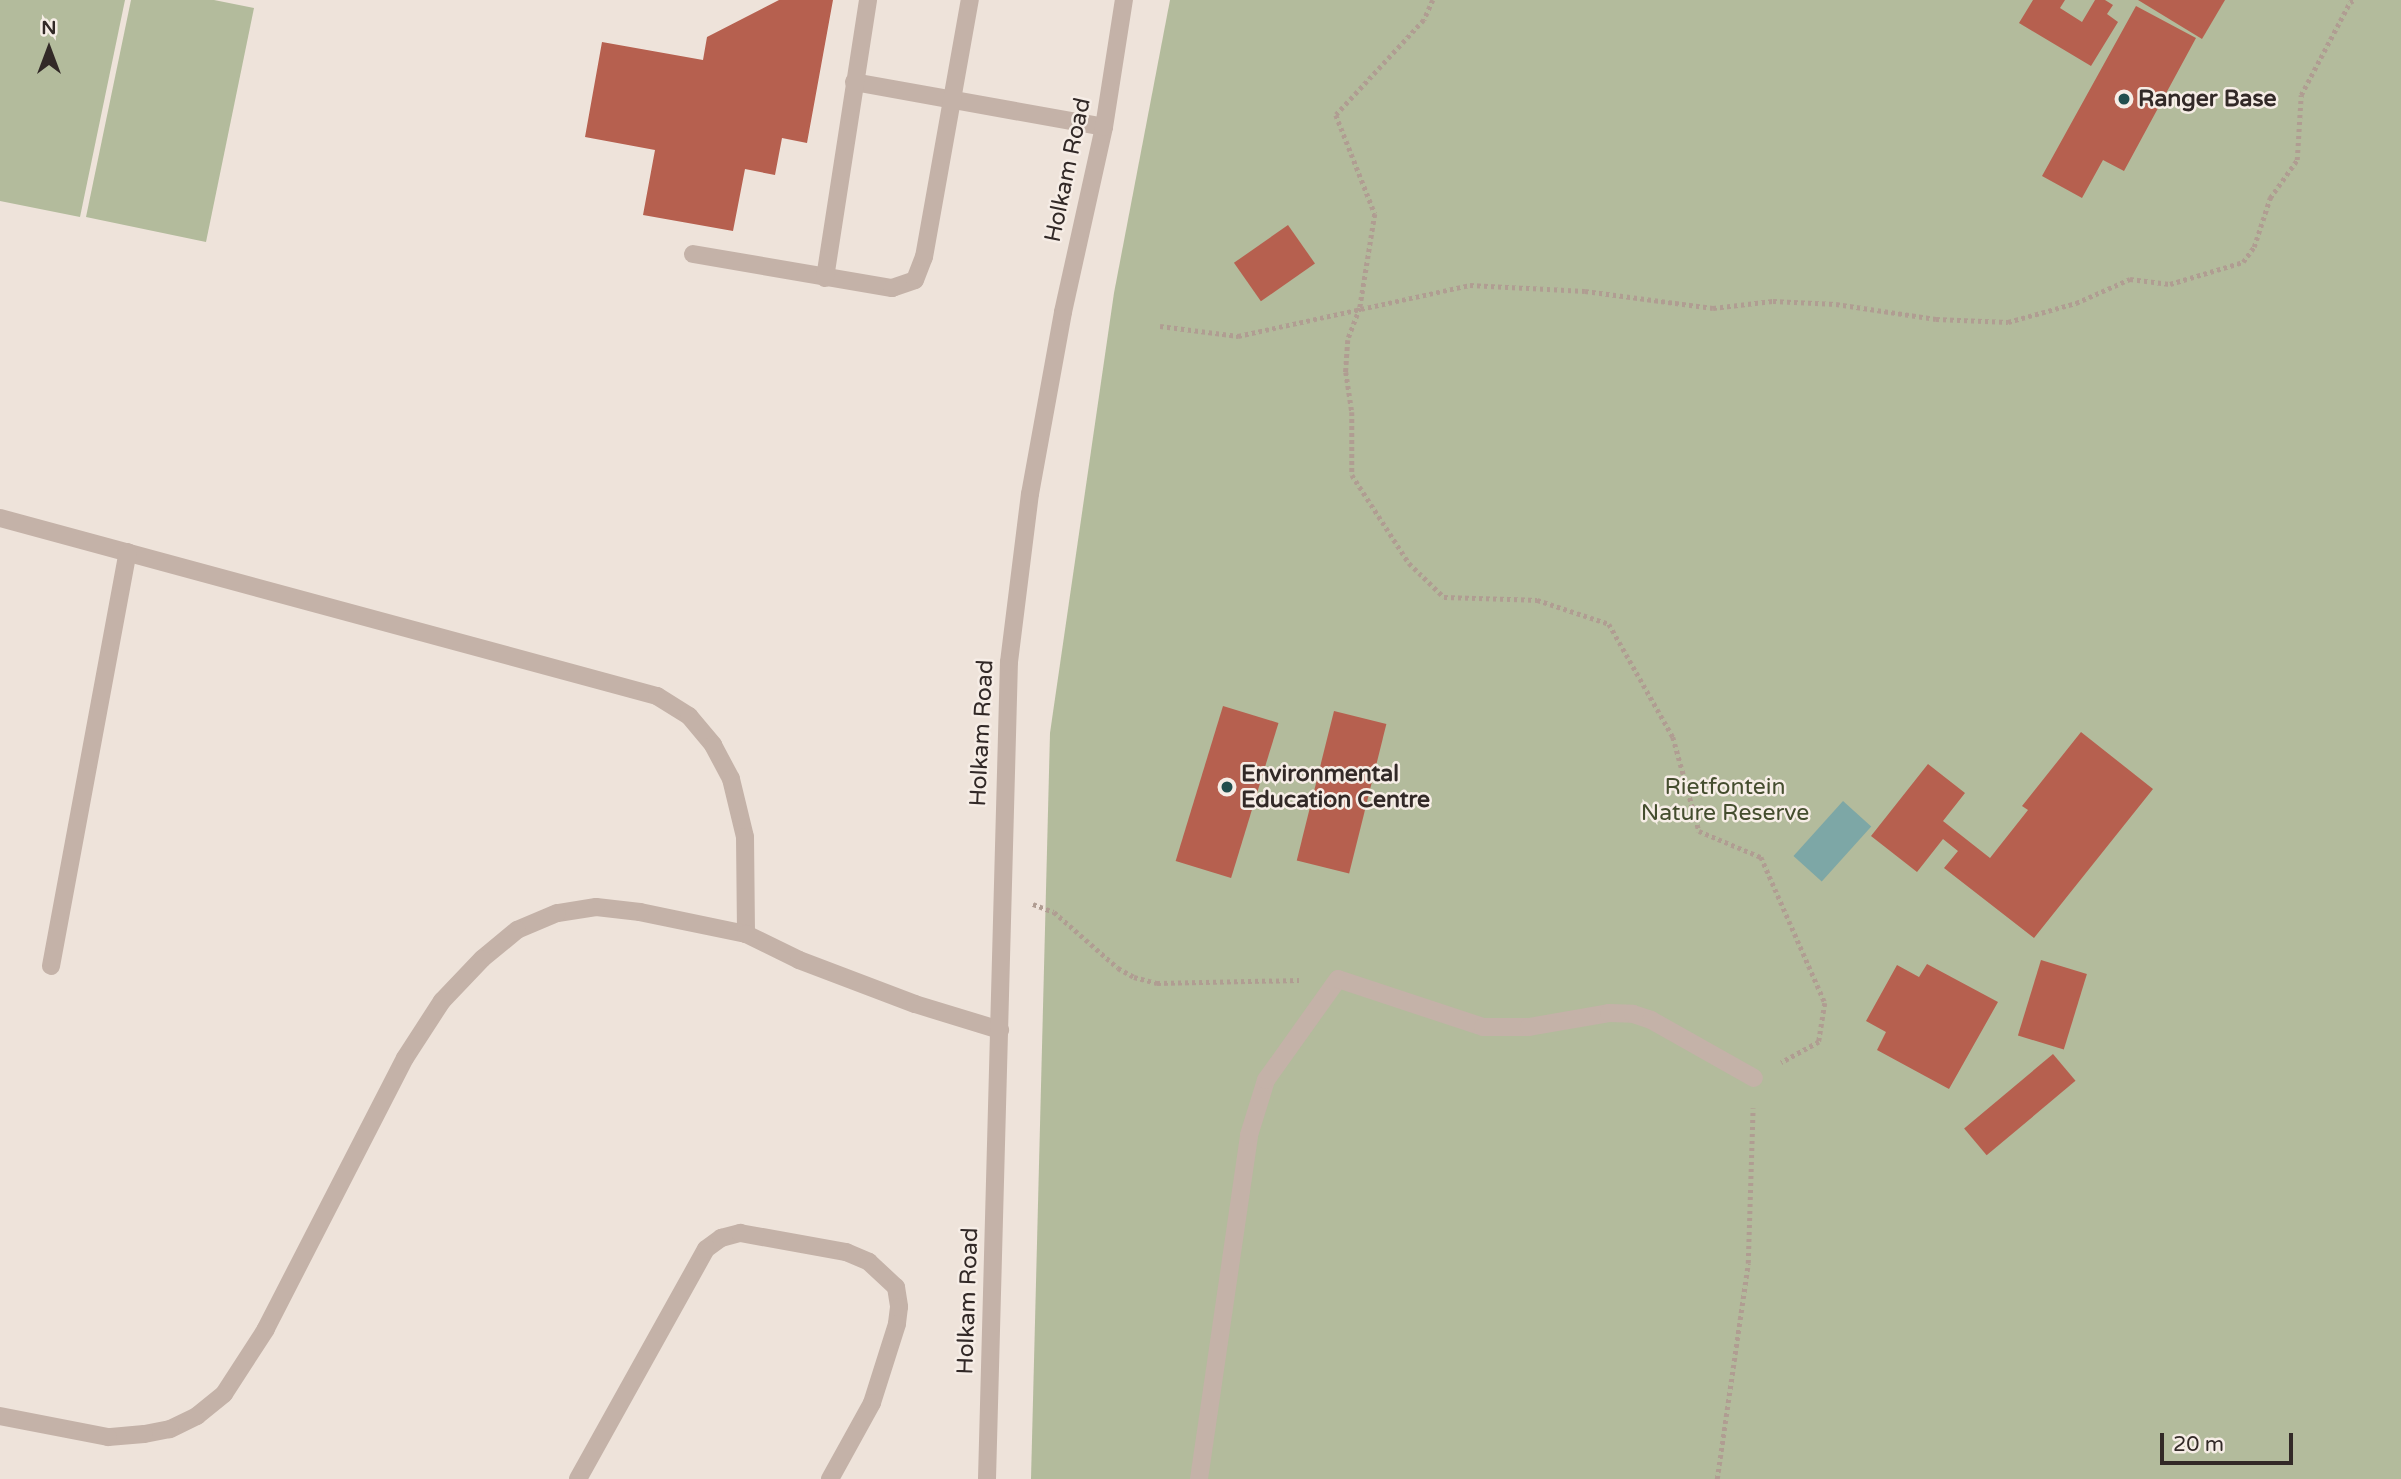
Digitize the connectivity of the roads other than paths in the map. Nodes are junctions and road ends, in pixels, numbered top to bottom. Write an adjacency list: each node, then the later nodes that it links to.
1 (868, 0): 4 (street)
2 (970, 0): 5 (street)
3 (1124, 0): 6 (street, Holkam Road)
4 (854, 82): 5 (street); 8 (street)
5 (953, 99): 6 (street); 8 (street)
6 (1104, 127): 13 (street, Holkam Road)
7 (693, 254): 8 (street)
8 (825, 278)
9 (0, 518): 10 (street)
10 (128, 552): 11 (street); 12 (street)
11 (746, 934): 13 (street); 15 (street)
12 (51, 966)
13 (999, 1030): 18 (street, Holkam Road)
14 (1754, 1078): 19 (street)
15 (0, 1416)
16 (578, 1479): 17 (street)
17 (830, 1479)
18 (987, 1479)
19 (1199, 1479)

